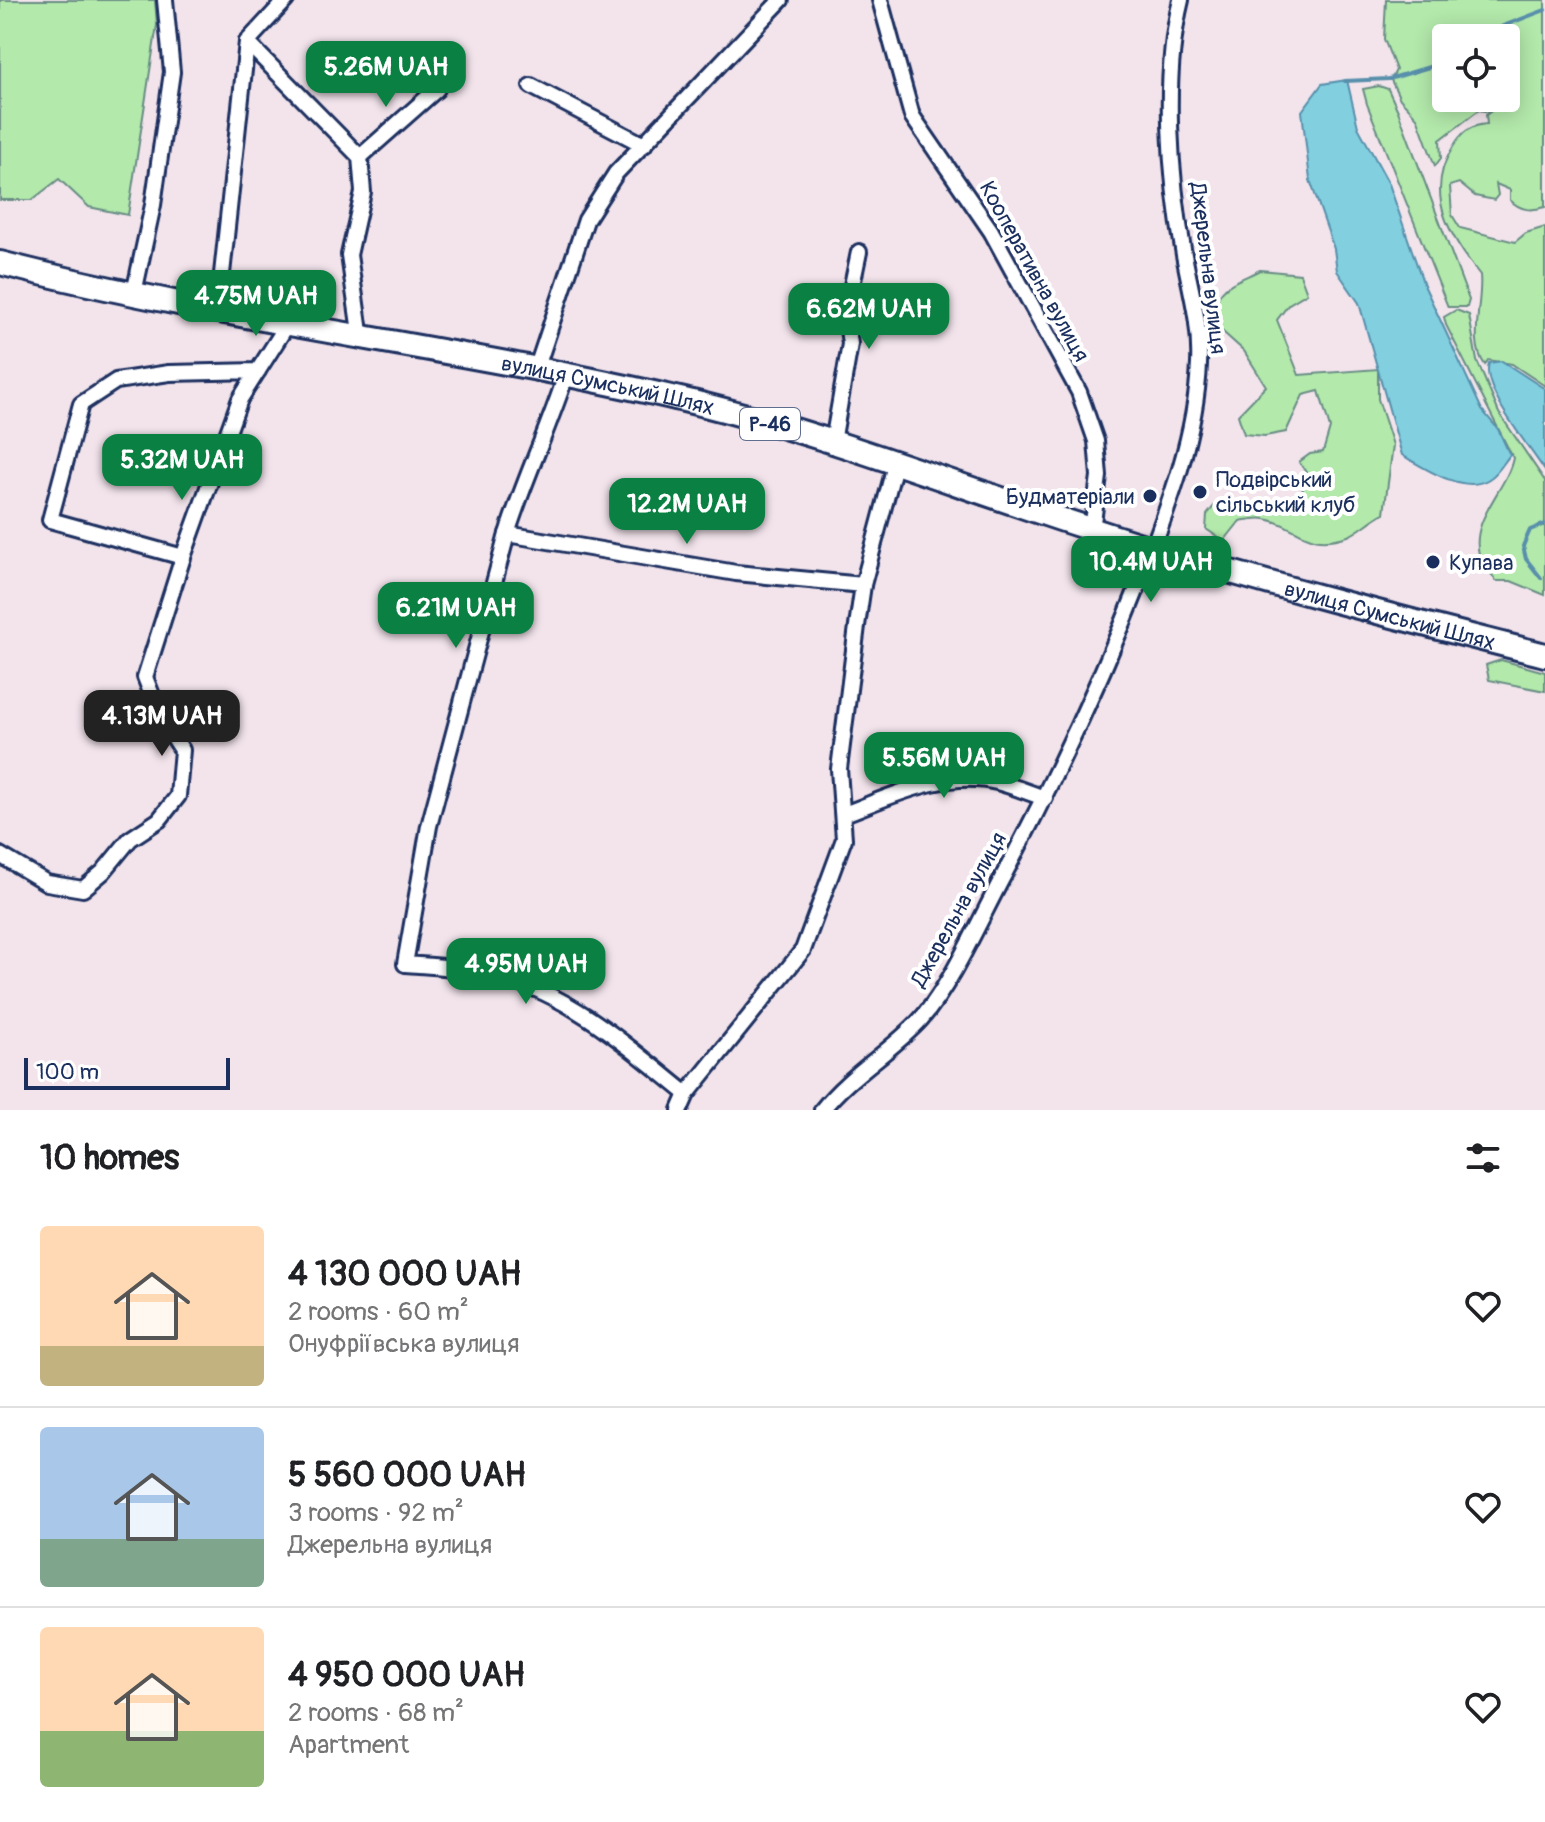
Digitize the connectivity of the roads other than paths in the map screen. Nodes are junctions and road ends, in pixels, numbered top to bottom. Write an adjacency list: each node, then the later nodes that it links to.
1 (165, 0): 13 (street)
2 (286, 0): 6 (street)
3 (781, 0): 9 (street)
4 (880, 0): 22 (street, Кооперативна вулиця)
5 (1181, 0): 24 (street, Джерельна вулиця)
6 (247, 42): 10 (street); 14 (street)
7 (531, 86): 9 (street)
8 (437, 89): 10 (street)
9 (644, 145): 17 (street)
10 (360, 157): 16 (street)
11 (859, 252): 20 (street)
12 (0, 263): 13 (main road, вулиця Сумський Шлях / Р-46)
13 (134, 293): 14 (main road, вулиця Сумський Шлях / Р-46)
14 (218, 311): 15 (main road, вулиця Сумський Шлях / Р-46)
15 (287, 325): 16 (main road, вулиця Сумський Шлях / Р-46); 18 (street)
16 (361, 339): 17 (main road, вулиця Сумський Шлях / Р-46)
17 (536, 370): 19 (main road, вулиця Сумський Шлях / Р-46)
18 (258, 371): 25 (street); 25 (street)
19 (566, 375): 20 (main road, вулиця Сумський Шлях / Р-46); 23 (street)
20 (833, 442): 21 (main road, вулиця Сумський Шлях / Р-46)
21 (896, 461): 22 (main road, вулиця Сумський Шлях / Р-46); 26 (street)
22 (1092, 530): 24 (main road, вулиця Сумський Шлях / Р-46)
23 (507, 534): 26 (street); 31 (street)
24 (1152, 549): 27 (main road, вулиця Сумський Шлях / Р-46); 28 (street, Джерельна вулиця)
25 (183, 557): 30 (street)
26 (863, 585): 29 (street)
27 (1534, 653)
28 (1045, 798): 29 (street); 33 (street, Джерельна вулиця)
29 (844, 814): 31 (street)
30 (0, 855)
31 (687, 1094): 32 (street)
32 (680, 1110)
33 (822, 1110)

